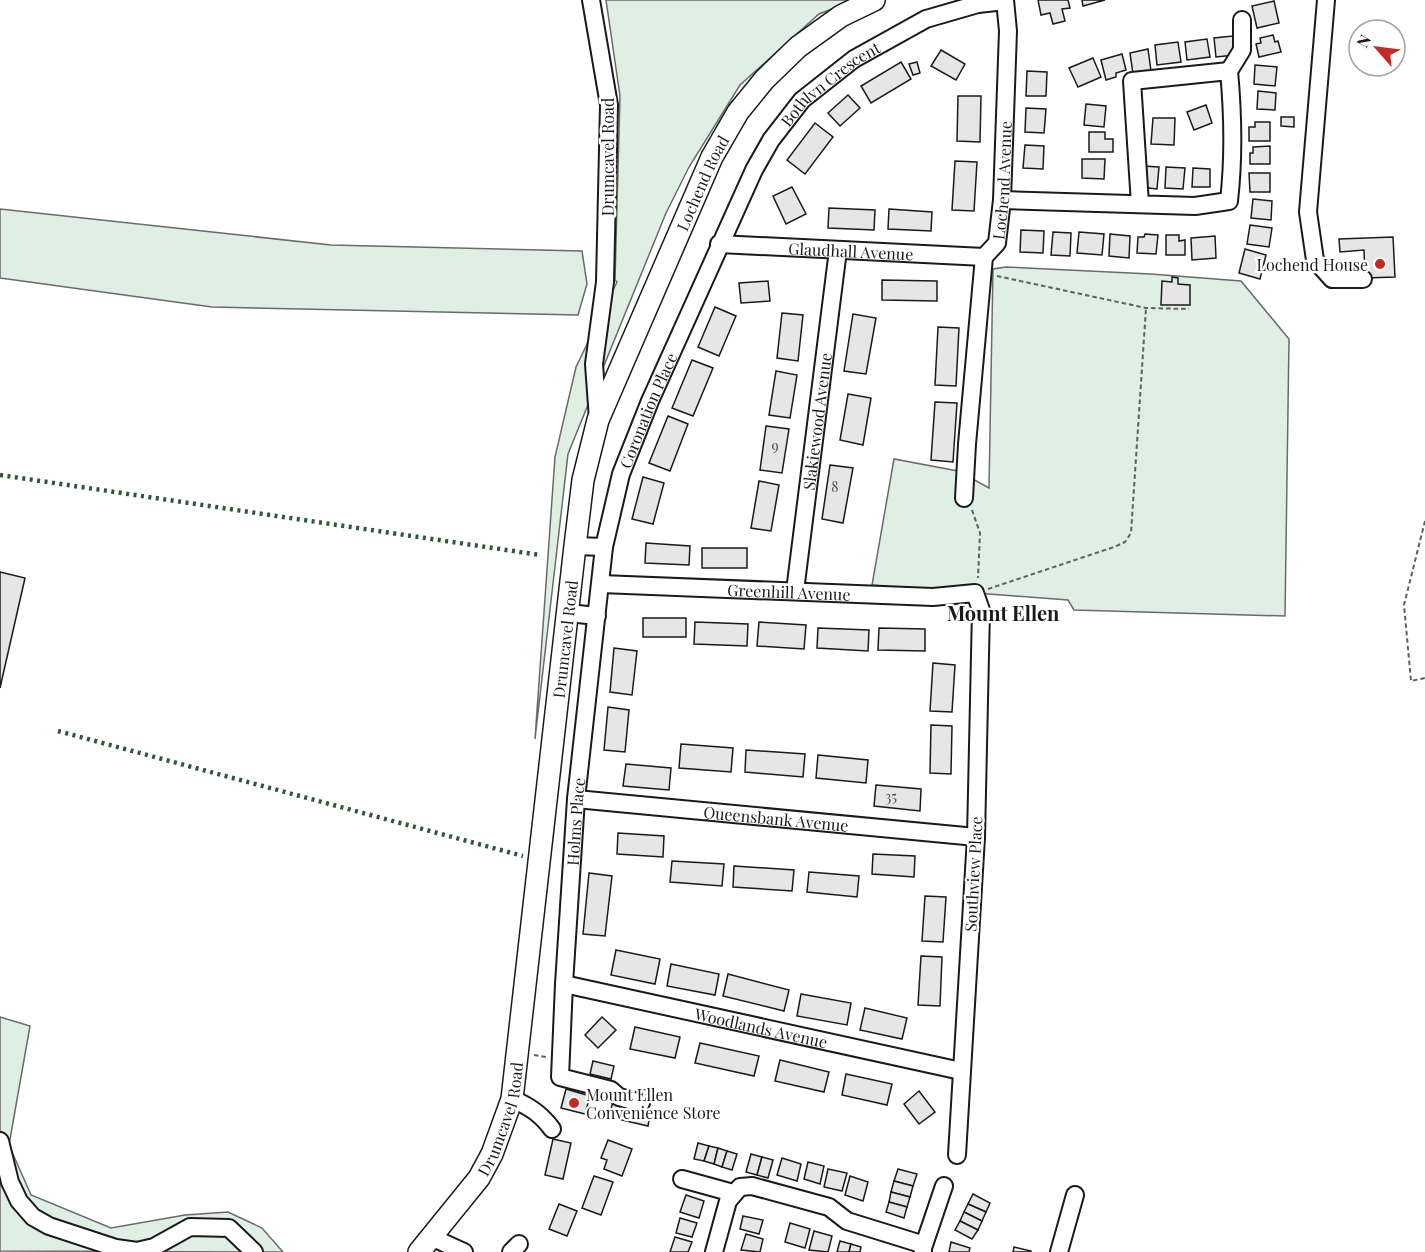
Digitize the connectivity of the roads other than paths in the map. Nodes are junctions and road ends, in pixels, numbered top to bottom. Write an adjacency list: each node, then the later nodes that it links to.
1 (591, 0): 13 (street, Drumcavel Road)
2 (874, 0): 13 (main road, Lochend Road)
3 (1005, 0): 7 (street, Lochend Avenue); 9 (street, Bothlyn Crescent)
4 (1326, 0): 12 (street)
5 (1242, 20): 6 (street)
6 (1229, 71): 8 (street); 8 (street)
7 (1002, 200): 8 (street); 11 (street, Lochend Avenue)
8 (1140, 204)
9 (719, 244): 10 (street, Glaudhall Avenue); 16 (street, Coronation Place)
10 (838, 250): 11 (street, Glaudhall Avenue); 18 (street, Slakiewood Avenue)
11 (983, 264): 14 (street, Lochend Avenue)
12 (1363, 279)
13 (598, 420): 15 (main road, Drumcavel Road)
14 (964, 498)
15 (575, 546): 16 (street); 20 (main road, Drumcavel Road)
16 (604, 546): 17 (street, Coronation Place)
17 (600, 584): 18 (street, Greenhill Avenue); 21 (street, Holms Place)
18 (795, 591): 19 (street, Greenhill Avenue)
19 (975, 593): 23 (street, Southview Place)
20 (568, 613): 21 (street); 26 (main road, Drumcavel Road)
21 (597, 616): 22 (street, Holms Place)
22 (576, 799): 23 (street, Queensbank Avenue); 24 (street, Holms Place)
23 (976, 837): 25 (street, Southview Place)
24 (564, 984): 25 (street, Woodlands Avenue); 27 (street, Holms Place)
25 (961, 1071): 30 (street, Southview Place)
26 (512, 1099): 28 (street); 35 (main road, Drumcavel Road)
27 (641, 1103)
28 (552, 1129)
29 (0, 1141): 37 (street)
30 (957, 1155)
31 (682, 1179): 33 (street)
32 (944, 1186): 36 (street)
33 (733, 1193): 36 (street); 39 (street)
34 (1075, 1195): 40 (street)
35 (425, 1244): 38 (street)
36 (923, 1250)
37 (254, 1252)
38 (464, 1252)
39 (714, 1252)
40 (1059, 1252)

